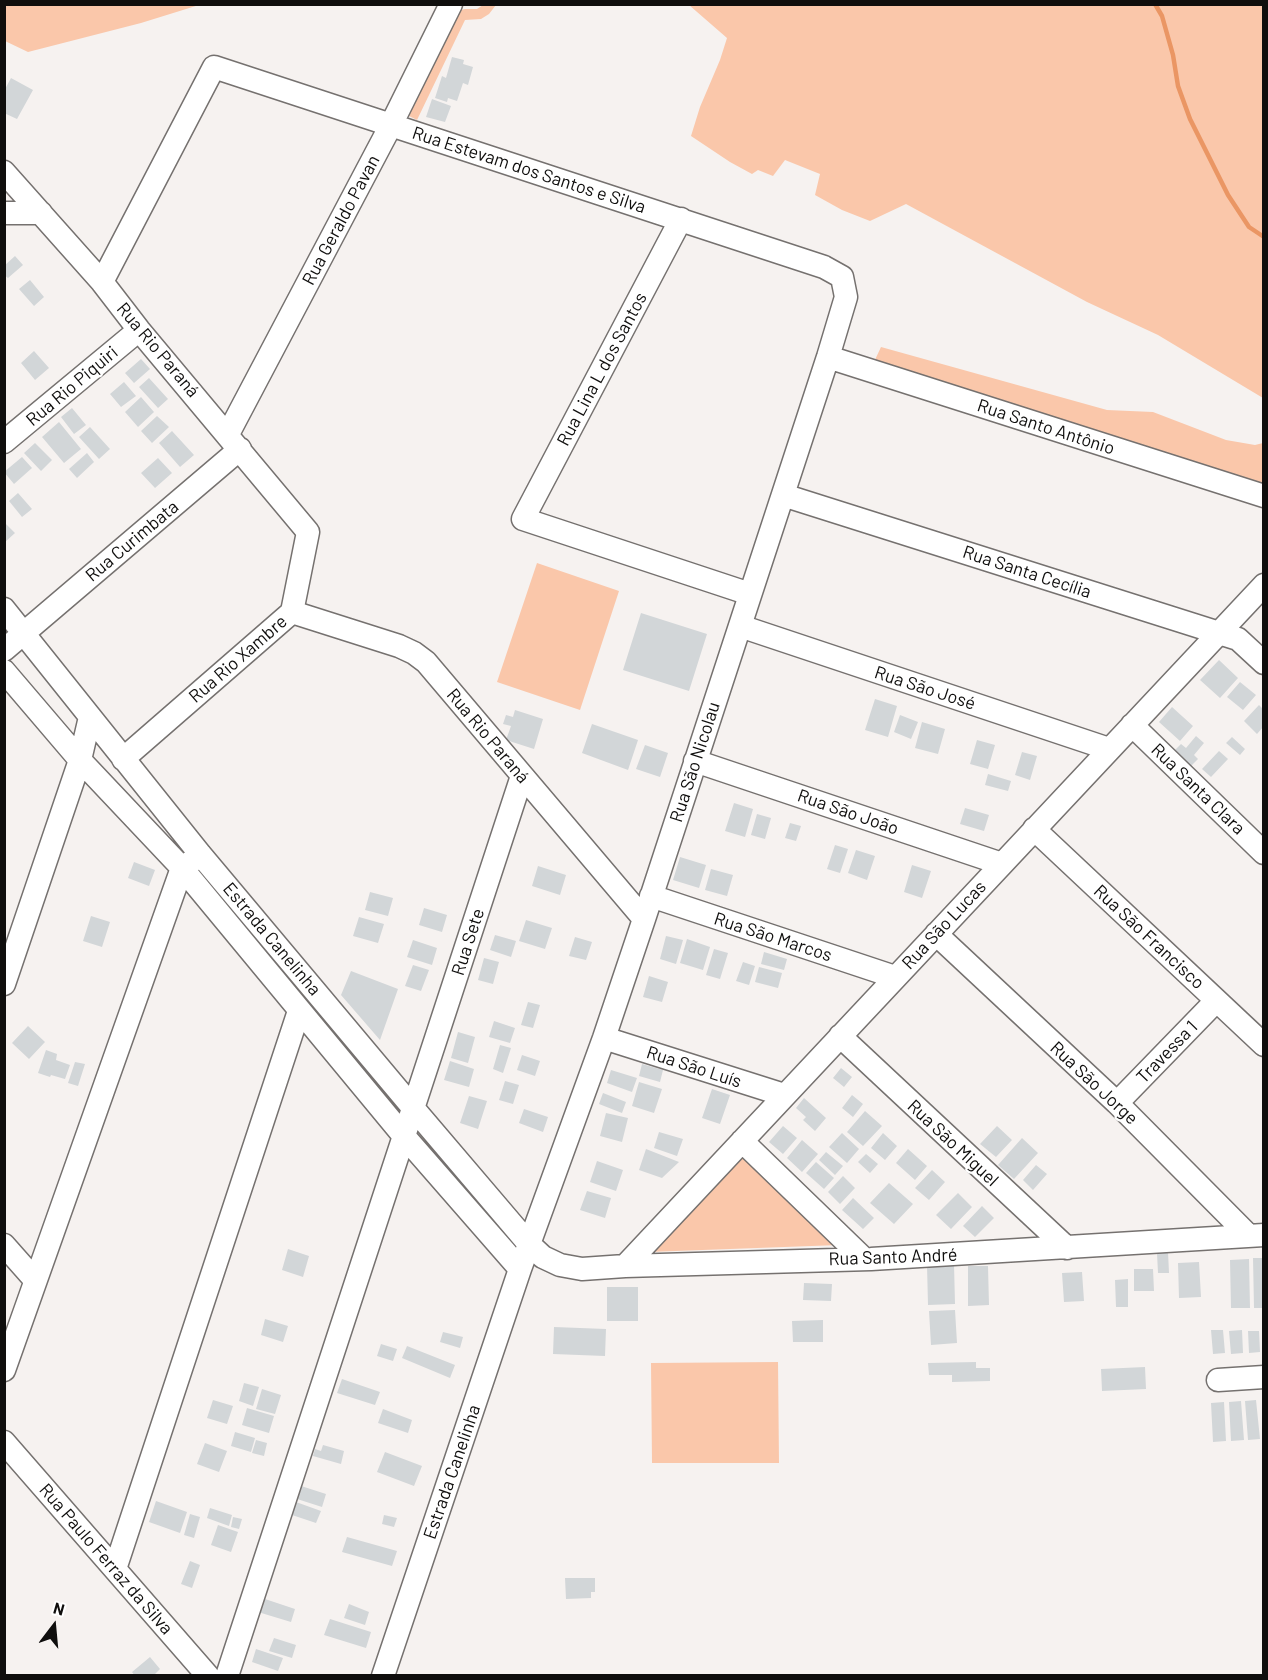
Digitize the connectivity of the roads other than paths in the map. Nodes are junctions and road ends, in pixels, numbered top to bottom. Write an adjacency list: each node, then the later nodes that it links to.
1 (451, 4): 2 (street, Rua Geraldo Pavan)
2 (391, 125): 6 (street, Rua Estevam dos Santos e Silva); 8 (street, Rua Estevam dos Santos e Silva); 12 (street, Rua Geraldo Pavan)
3 (4, 172): 4 (street, Rua Rio Paraná)
4 (40, 213): 5 (street); 8 (street, Rua Rio Paraná)
5 (7, 215)
6 (681, 219): 7 (street, Rua Estevam dos Santos e Silva); 17 (street, Rua Lina L dos Santos)
7 (842, 277): 10 (street, Rua São Nicolau)
8 (102, 282): 9 (street, Rua Rio Paraná)
9 (139, 330): 11 (street, Rua Rio Piquiri); 12 (street, Rua Rio Paraná)
10 (828, 357): 13 (street, Rua São Nicolau); 14 (street, Rua Santo Antônio)
11 (4, 442)
12 (234, 442): 15 (street, Rua Rio Paraná); 21 (street, Rua Curimbata)
13 (783, 495): 17 (street, Rua São Nicolau); 22 (street, Rua Santa Cecília)
14 (1263, 496)
15 (308, 532): 19 (street, Rua Rio Xambre)
16 (1263, 585): 22 (street, Rua São Lucas)
17 (750, 594): 20 (street, Rua São Nicolau)
18 (4, 609): 21 (street, Estrada Canelinha)
19 (292, 612): 29 (street, Rua Rio Xambre); 32 (street, Rua Rio Paraná)
20 (740, 626): 28 (street, Rua São José); 31 (street, Rua São Nicolau)
21 (24, 633): 23 (street, Rua Curimbata); 26 (street, Estrada Canelinha)
22 (1220, 633): 24 (street, Rua Santa Cecília); 27 (street, Rua São Lucas)
23 (4, 650)
24 (1263, 663)
25 (4, 671): 30 (street, Estrada Canelinha)
26 (90, 717): 29 (street, Estrada Canelinha); 30 (street)
27 (1132, 725): 28 (street, Rua São Lucas); 34 (street, Rua Santa Clara)
28 (1109, 749): 33 (street, Rua São Lucas)
29 (123, 759): 35 (street, Estrada Canelinha)
30 (80, 760): 37 (street, Estrada Canelinha); 42 (street)
31 (695, 761): 36 (street, Rua São João); 38 (street, Rua São Nicolau)
32 (522, 776): 39 (street, Rua Rio Paraná); 50 (street, Rua Sete)
33 (1034, 829): 36 (street, Rua São Lucas); 43 (street, Rua São Francisco)
34 (1263, 853)
35 (200, 854): 37 (street); 50 (street, Estrada Canelinha)
36 (1002, 864): 40 (street, Rua São Lucas)
37 (182, 868): 44 (street, Estrada Canelinha); 60 (street)
38 (651, 896): 39 (street, Rua São Nicolau); 41 (street, Rua São Marcos)
39 (644, 919): 46 (street, Rua São Nicolau)
40 (936, 934): 41 (street, Rua São Lucas); 49 (street, Rua São Jorge)
41 (895, 977): 45 (street, Rua São Lucas)
42 (4, 984)
43 (1216, 1001): 47 (street, Rua São Francisco); 49 (street, Travessa 1)
44 (299, 1011): 51 (street, Estrada Canelinha); 65 (street)
45 (840, 1036): 48 (street, Rua São Lucas); 56 (street, Rua São Miguel)
46 (604, 1038): 48 (street, Rua São Luís); 54 (street, Rua São Nicolau)
47 (1263, 1045)
48 (784, 1095): 52 (street, Rua São Lucas)
49 (1117, 1103): 53 (street, Rua São Jorge)
50 (414, 1108): 51 (street, Rua Sete); 54 (street, Estrada Canelinha)
51 (404, 1135): 59 (street, Estrada Canelinha); 67 (street, Rua Sete)
52 (742, 1141): 57 (street); 58 (street, Rua São Lucas)
53 (1256, 1235): 56 (street, Rua Santo André)
54 (529, 1244): 58 (street, Rua Santo André); 59 (street, Estrada Canelinha)
55 (4, 1245): 60 (street)
56 (1067, 1248): 57 (street, Rua Santo André)
57 (863, 1258): 58 (street, Rua Santo André)
58 (625, 1266)
59 (520, 1269): 68 (street, Estrada Canelinha)
60 (35, 1280): 61 (street)
61 (4, 1370)
62 (1263, 1377): 63 (street)
63 (1218, 1380)
64 (4, 1442): 65 (street, Rua Paulo Ferraz da Silva)
65 (115, 1569): 66 (street, Rua Paulo Ferraz da Silva)
66 (208, 1676)
67 (227, 1676)
68 (383, 1676)

